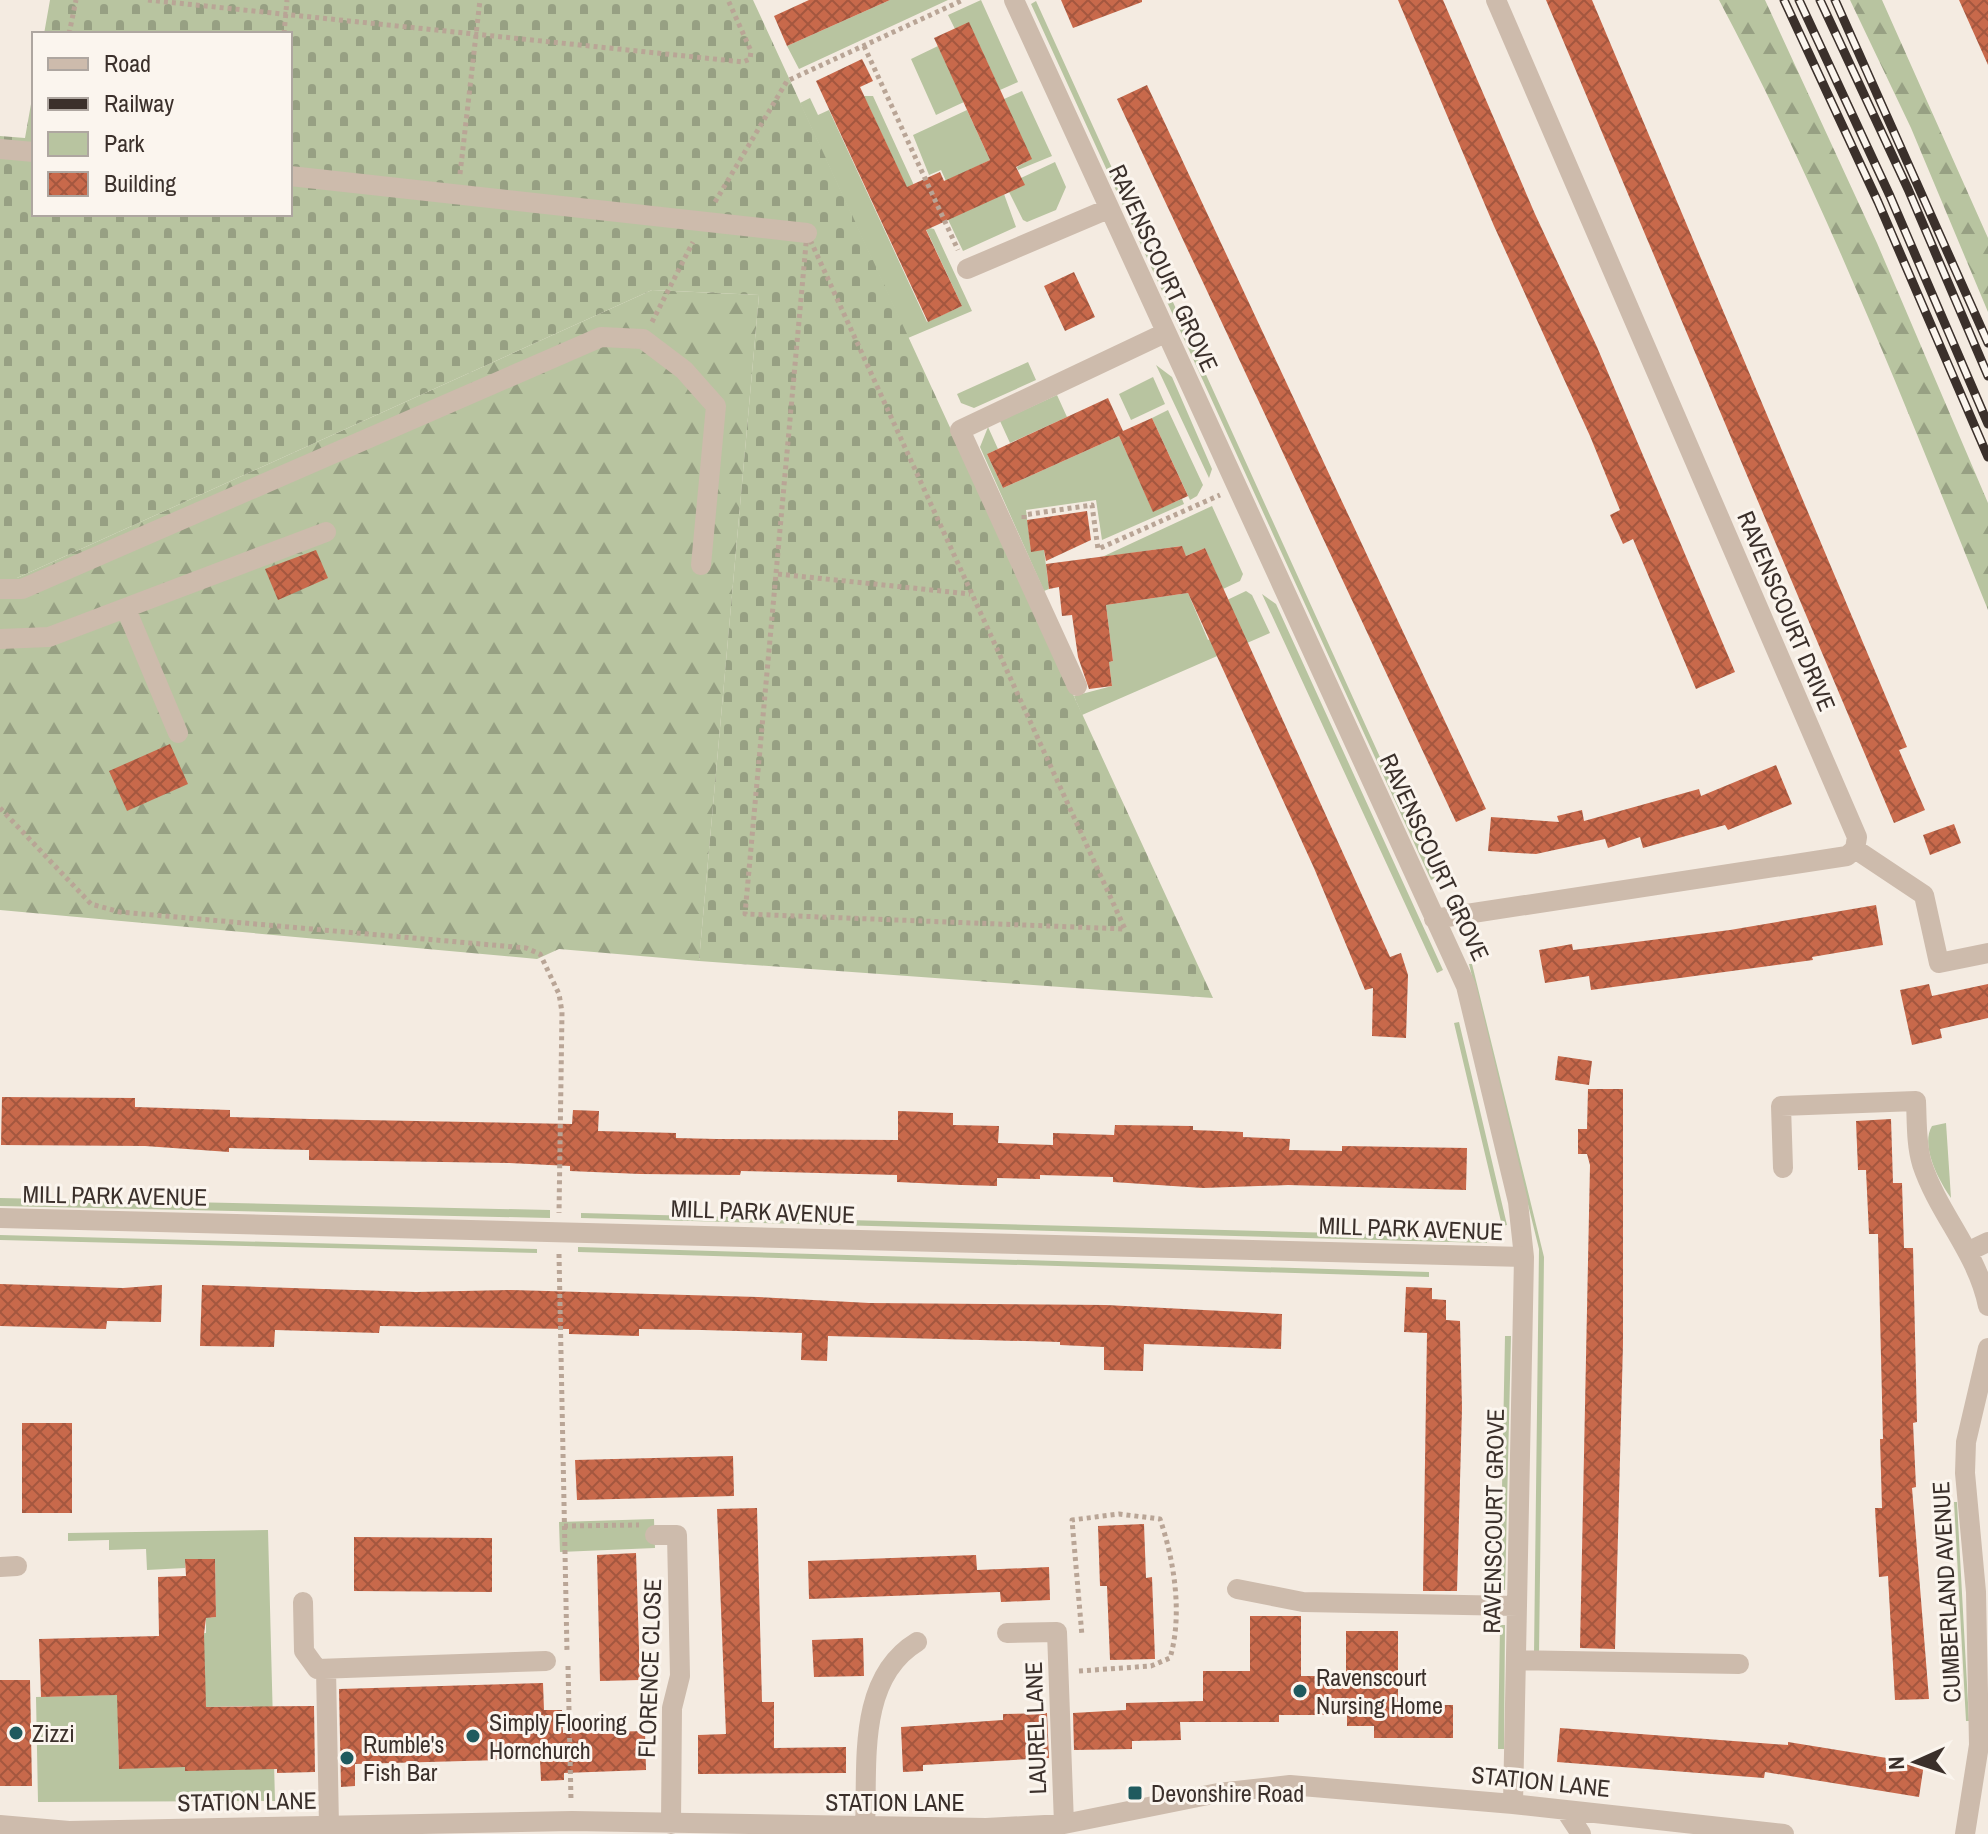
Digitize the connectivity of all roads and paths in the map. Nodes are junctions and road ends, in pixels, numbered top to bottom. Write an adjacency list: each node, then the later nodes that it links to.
1 (76, 0): 10 (path)
2 (148, 0): 9 (path)
3 (287, 0): 9 (path)
4 (480, 0): 12 (path)
5 (728, 0): 12 (path)
6 (963, 0): 13 (path)
7 (1014, 0): 18 (street, RAVENSCOURT GROVE)
8 (1496, 0): 36 (street, RAVENSCOURT DRIVE)
9 (286, 15): 11 (path); 12 (path)
10 (69, 32)
11 (284, 32)
12 (477, 35): 17 (path)
13 (864, 46): 19 (path); 21 (path)
14 (0, 149): 15 (street)
15 (32, 152)
16 (292, 176): 17 (street)
17 (458, 193): 19 (street)
18 (1108, 209): 21 (street); 22 (street, RAVENSCOURT GROVE)
19 (703, 224): 20 (street); 23 (path)
20 (807, 233): 28 (path); 30 (path)
21 (967, 269)
22 (1165, 333): 24 (street, RAVENSCOURT GROVE); 25 (street)
23 (643, 339): 27 (street); 29 (street)
24 (1237, 487): 25 (path); 37 (street, RAVENSCOURT GROVE)
25 (1004, 527): 33 (street)
26 (326, 532): 31 (street)
27 (701, 565)
28 (778, 574): 30 (path); 30 (path)
29 (0, 589)
30 (970, 594)
31 (126, 609): 32 (street); 34 (street)
32 (0, 639)
33 (1077, 686)
34 (178, 733)
35 (0, 808): 41 (path)
36 (1855, 849): 37 (street); 38 (street)
37 (1434, 919): 43 (street, RAVENSCOURT GROVE)
38 (1988, 953)
39 (1783, 1168): 42 (street)
40 (0, 1218): 41 (street, MILL PARK AVENUE)
41 (559, 1231): 43 (street, MILL PARK AVENUE); 46 (path)
42 (1979, 1246): 44 (street)
43 (1524, 1257): 51 (street, RAVENSCOURT GROVE)
44 (1988, 1306)
45 (1988, 1348): 49 (street, CUMBERLAND AVENUE)
46 (564, 1526): 47 (path); 64 (path)
47 (655, 1535): 67 (street, FLORENCE CLOSE)
48 (1237, 1589): 51 (street)
49 (1982, 1593): 62 (street, CUMBERLAND AVENUE)
50 (303, 1602): 59 (street)
51 (1517, 1606): 56 (street, RAVENSCOURT GROVE)
52 (1007, 1633): 68 (street, LAUREL LANE)
53 (1081, 1641): 60 (path)
54 (917, 1642): 71 (street)
55 (1080, 1656): 60 (path)
56 (1516, 1660): 58 (street); 63 (street, RAVENSCOURT GROVE)
57 (546, 1661): 59 (street)
58 (1739, 1664)
59 (326, 1669): 69 (street)
60 (1079, 1671): 61 (path)
61 (1077, 1683)
62 (1983, 1746): 76 (street, CUMBERLAND AVENUE)
63 (1513, 1804): 66 (street, STATION LANE); 68 (street, STATION LANE)
64 (572, 1821): 67 (street, STATION LANE); 70 (street, STATION LANE)
65 (0, 1825): 74 (street, STATION LANE)
66 (1571, 1826): 75 (street, STATION LANE)
67 (676, 1827): 71 (street, STATION LANE)
68 (1069, 1827): 73 (street, STATION LANE)
69 (340, 1828): 70 (street, STATION LANE); 72 (street, STATION LANE)
70 (467, 1828)
71 (865, 1828): 73 (street, STATION LANE)
72 (259, 1830): 74 (street, STATION LANE)
73 (986, 1831)
74 (69, 1832)
75 (1784, 1834)
76 (1965, 1834)

